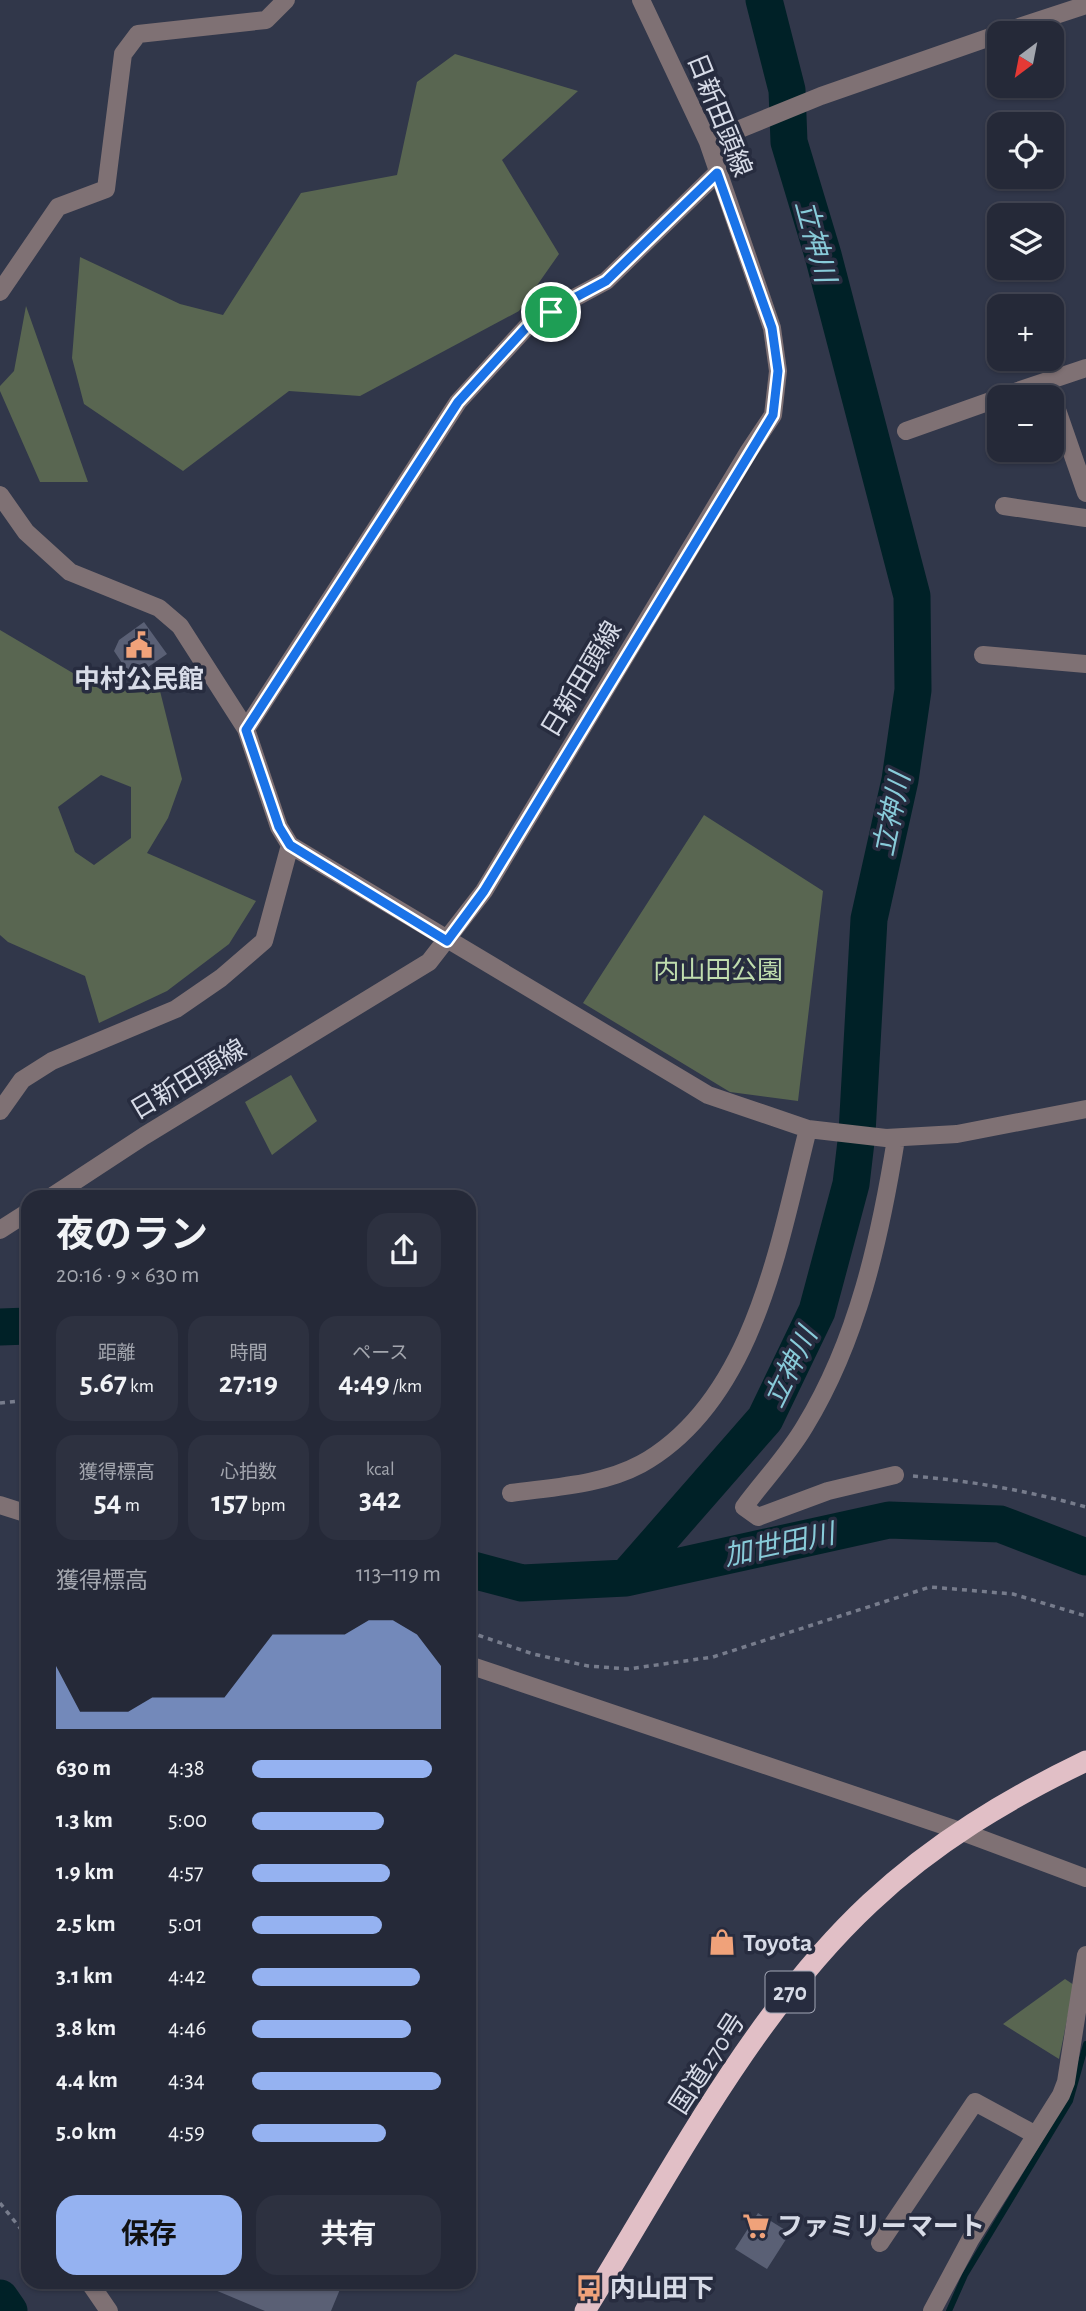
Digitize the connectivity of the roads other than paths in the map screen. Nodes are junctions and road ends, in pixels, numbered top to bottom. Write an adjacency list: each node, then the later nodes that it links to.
1 (286, 0): 8 (street)
2 (641, 0): 6 (street, 日新田頭線)
3 (1086, 5): 4 (street)
4 (1039, 21)
5 (987, 39): 6 (street)
6 (708, 142): 7 (street, 日新田頭線)
7 (717, 173): 20 (street); 22 (street, 日新田頭線)
8 (0, 292)
9 (1086, 368): 10 (street)
10 (1047, 381): 11 (street); 14 (street)
11 (1035, 385)
12 (987, 402): 13 (street)
13 (906, 431)
14 (1086, 493)
15 (0, 495): 20 (street)
16 (1004, 506): 17 (street)
17 (1086, 518)
18 (983, 655): 19 (street)
19 (1086, 664)
20 (246, 730): 21 (street)
21 (290, 845): 22 (street); 24 (street)
22 (447, 941): 25 (street); 27 (street, 日新田頭線)
23 (1086, 1109): 26 (street)
24 (0, 1111)
25 (808, 1129): 26 (street); 31 (street)
26 (891, 1138): 30 (street)
27 (62, 1190)
28 (21, 1216): 29 (street)
29 (0, 1230)
30 (895, 1475)
31 (511, 1493)
32 (0, 1505): 33 (street)
33 (21, 1512)
34 (476, 1667): 36 (street)
35 (1086, 1761): 36 (highway, 国道270号 / 270)
36 (960, 1831): 37 (street); 43 (highway, 国道270号 / 270)
37 (1086, 1878)
38 (1086, 1955): 39 (street)
39 (1035, 2135): 40 (street); 44 (street)
40 (880, 2243)
41 (94, 2289): 42 (street)
42 (108, 2311)
43 (585, 2311)
44 (932, 2311)

